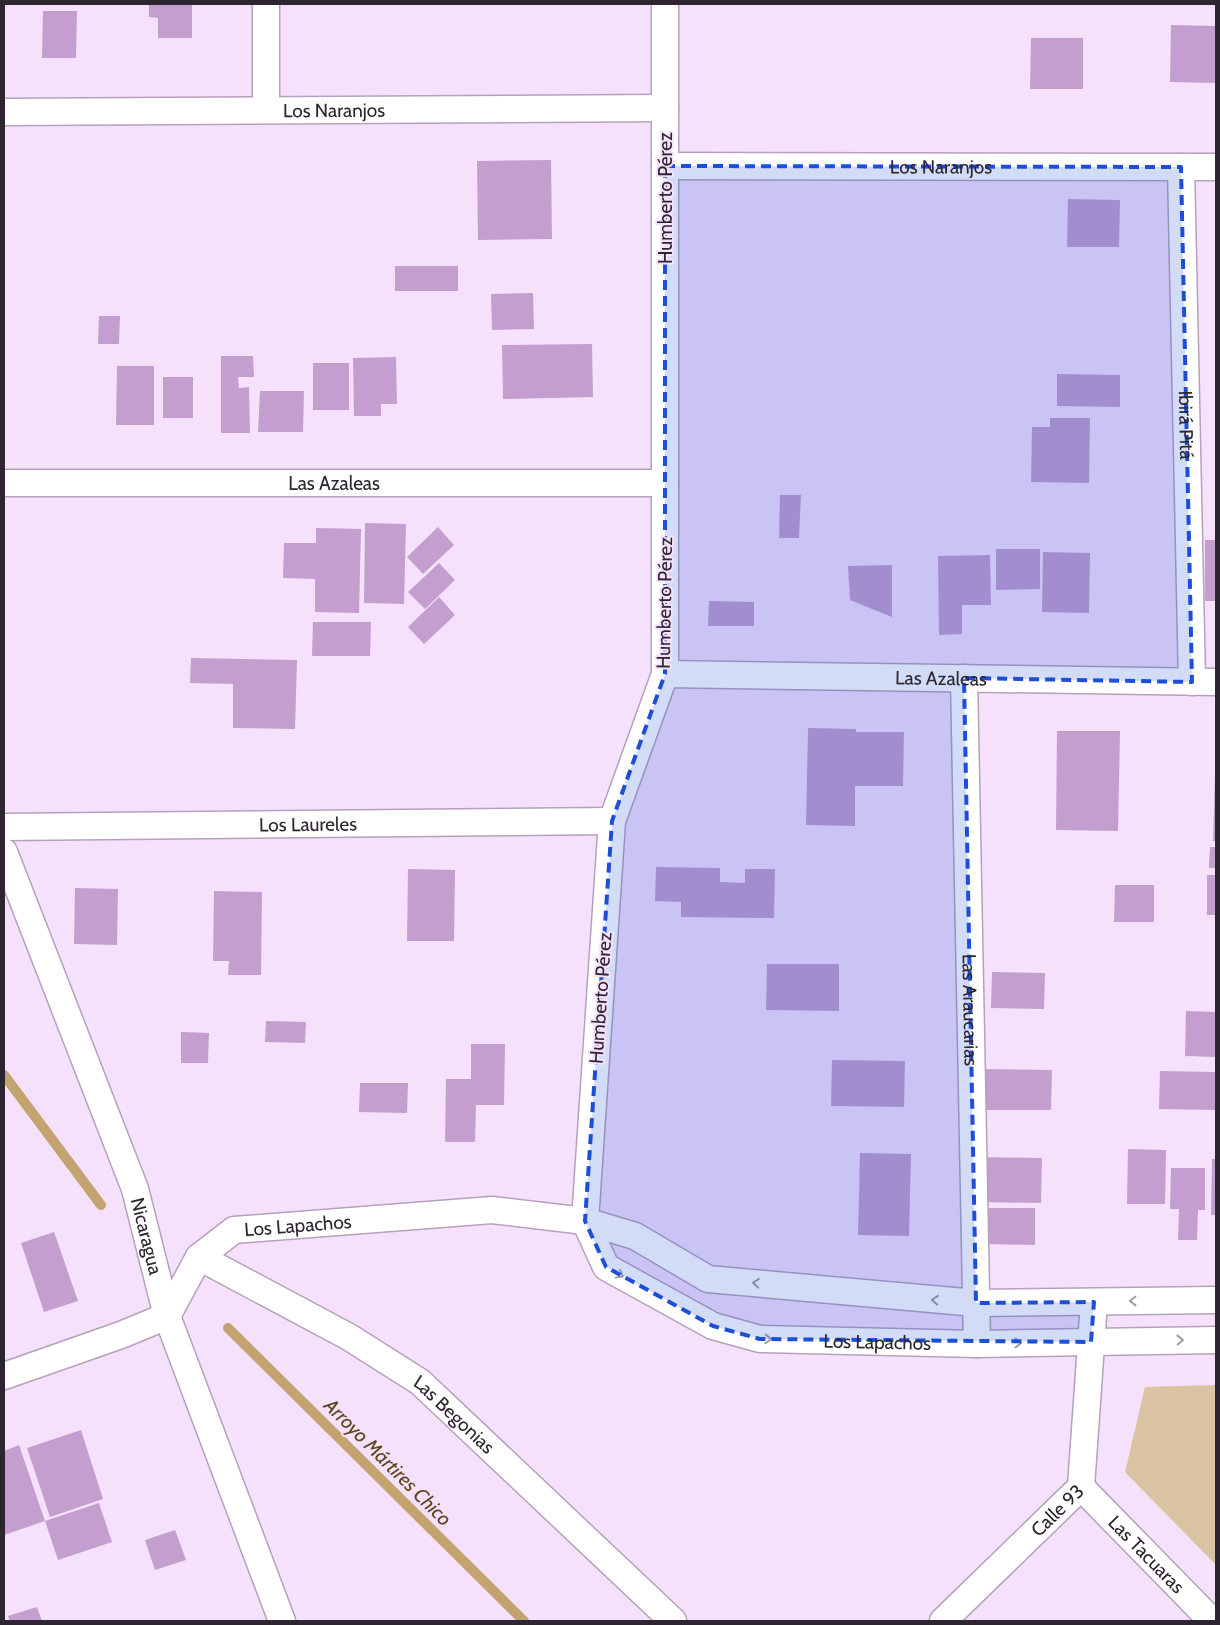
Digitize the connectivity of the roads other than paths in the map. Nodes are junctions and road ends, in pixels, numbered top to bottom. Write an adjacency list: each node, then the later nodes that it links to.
1 (266, 4): 4 (street)
2 (665, 4): 3 (street, Humberto Pérez)
3 (665, 108): 4 (street, Los Naranjos); 6 (street, Humberto Pérez)
4 (266, 110): 5 (street, Los Naranjos)
5 (4, 112)
6 (665, 166): 7 (street, Los Naranjos); 10 (street, Humberto Pérez)
7 (1181, 167): 8 (street, Los Naranjos); 13 (street, Ibirá Pitá)
8 (1216, 167)
9 (4, 483): 10 (street, Las Azaleas)
10 (665, 483): 11 (street, Humberto Pérez)
11 (665, 674): 12 (street, Las Azaleas); 14 (street, Humberto Pérez)
12 (964, 678): 13 (street, Las Azaleas); 21 (street, Las Araucarias)
13 (1204, 682)
14 (612, 821): 15 (street, Los Laureles); 17 (street, Humberto Pérez)
15 (4, 827)
16 (4, 852): 22 (street, Nicaragua)
17 (585, 1222): 18 (street, Los Lapachos); 21 (street, Los Lapachos, one-way to 17); 25 (street, Los Lapachos, one-way to 25)
18 (199, 1257): 22 (street, Los Lapachos); 29 (street, Las Begonias)
19 (1216, 1300): 20 (street, Los Lapachos, one-way to 20)
20 (1094, 1302): 21 (street, Los Lapachos); 24 (street, Calle 93)
21 (976, 1303): 25 (street, Las Araucarias)
22 (167, 1316): 26 (street); 28 (street, Nicaragua)
23 (1216, 1340): 24 (street, Los Lapachos, one-way to 23)
24 (1091, 1342): 25 (street, Los Lapachos, one-way to 24); 27 (street, Calle 93)
25 (977, 1344)
26 (4, 1376)
27 (1081, 1487): 30 (street, Calle 93); 31 (street, Las Tacuaras)
28 (282, 1621)
29 (673, 1621)
30 (943, 1621)
31 (1212, 1621)

